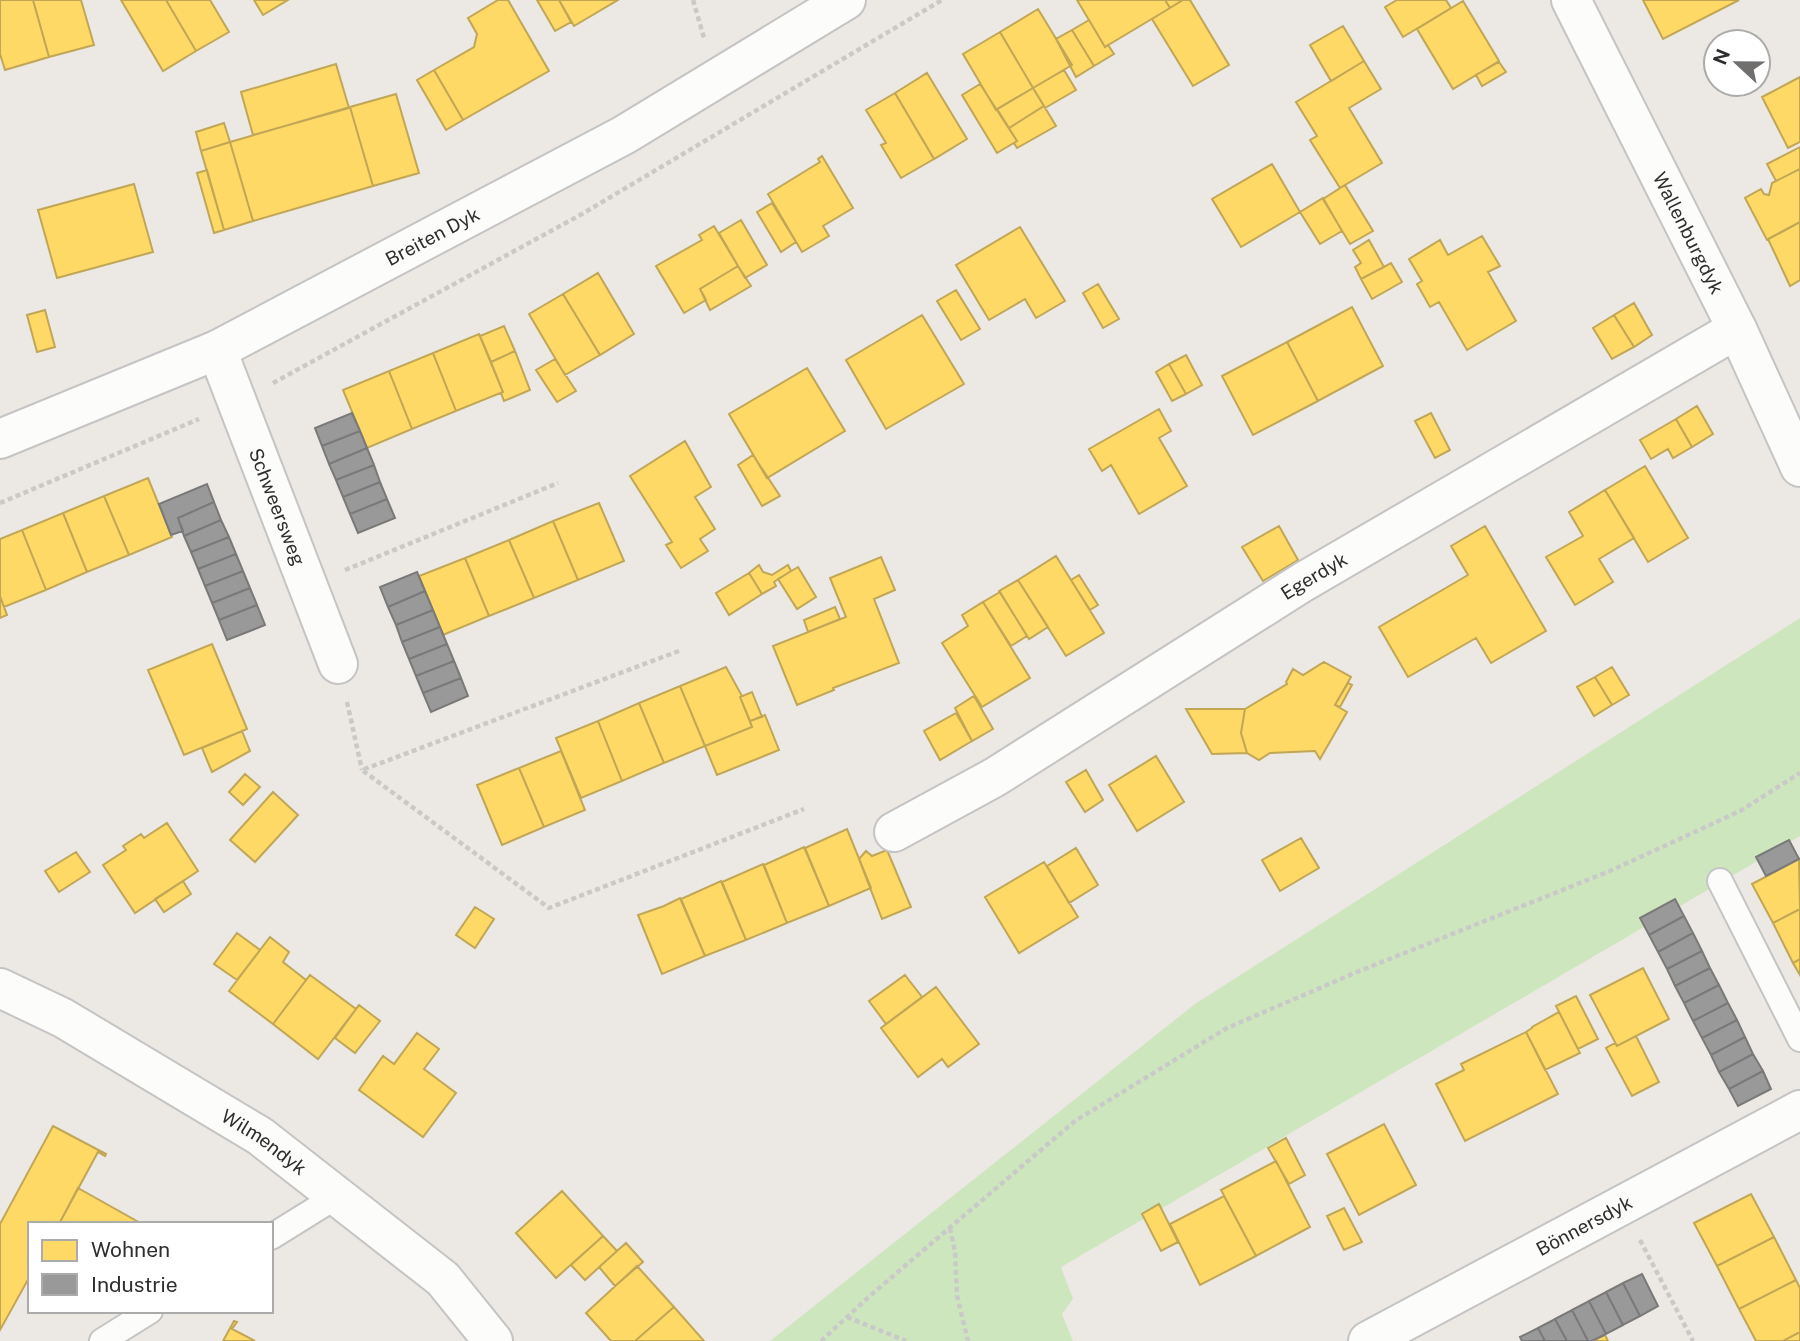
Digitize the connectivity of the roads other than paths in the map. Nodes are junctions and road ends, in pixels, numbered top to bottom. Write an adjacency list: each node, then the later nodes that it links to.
1 (846, 0): 4 (street, Breiten Dyk)
2 (1570, 0): 3 (street, Wallenburgdyk)
3 (1737, 329): 6 (street, Wallenburgdyk); 8 (street, Egerdyk)
4 (217, 350): 5 (street, Breiten Dyk); 7 (street, Schweersweg)
5 (0, 439)
6 (1800, 467)
7 (338, 664)
8 (894, 832)
9 (1720, 881): 11 (lane)
10 (0, 988): 13 (street, Wilmendyk)
11 (1800, 1039)
12 (1800, 1110): 18 (street, Bönnersdyk)
13 (337, 1196): 14 (lane); 17 (street, Wilmendyk)
14 (273, 1236)
15 (147, 1313): 16 (lane)
16 (102, 1341)
17 (493, 1341)
18 (1368, 1341)

